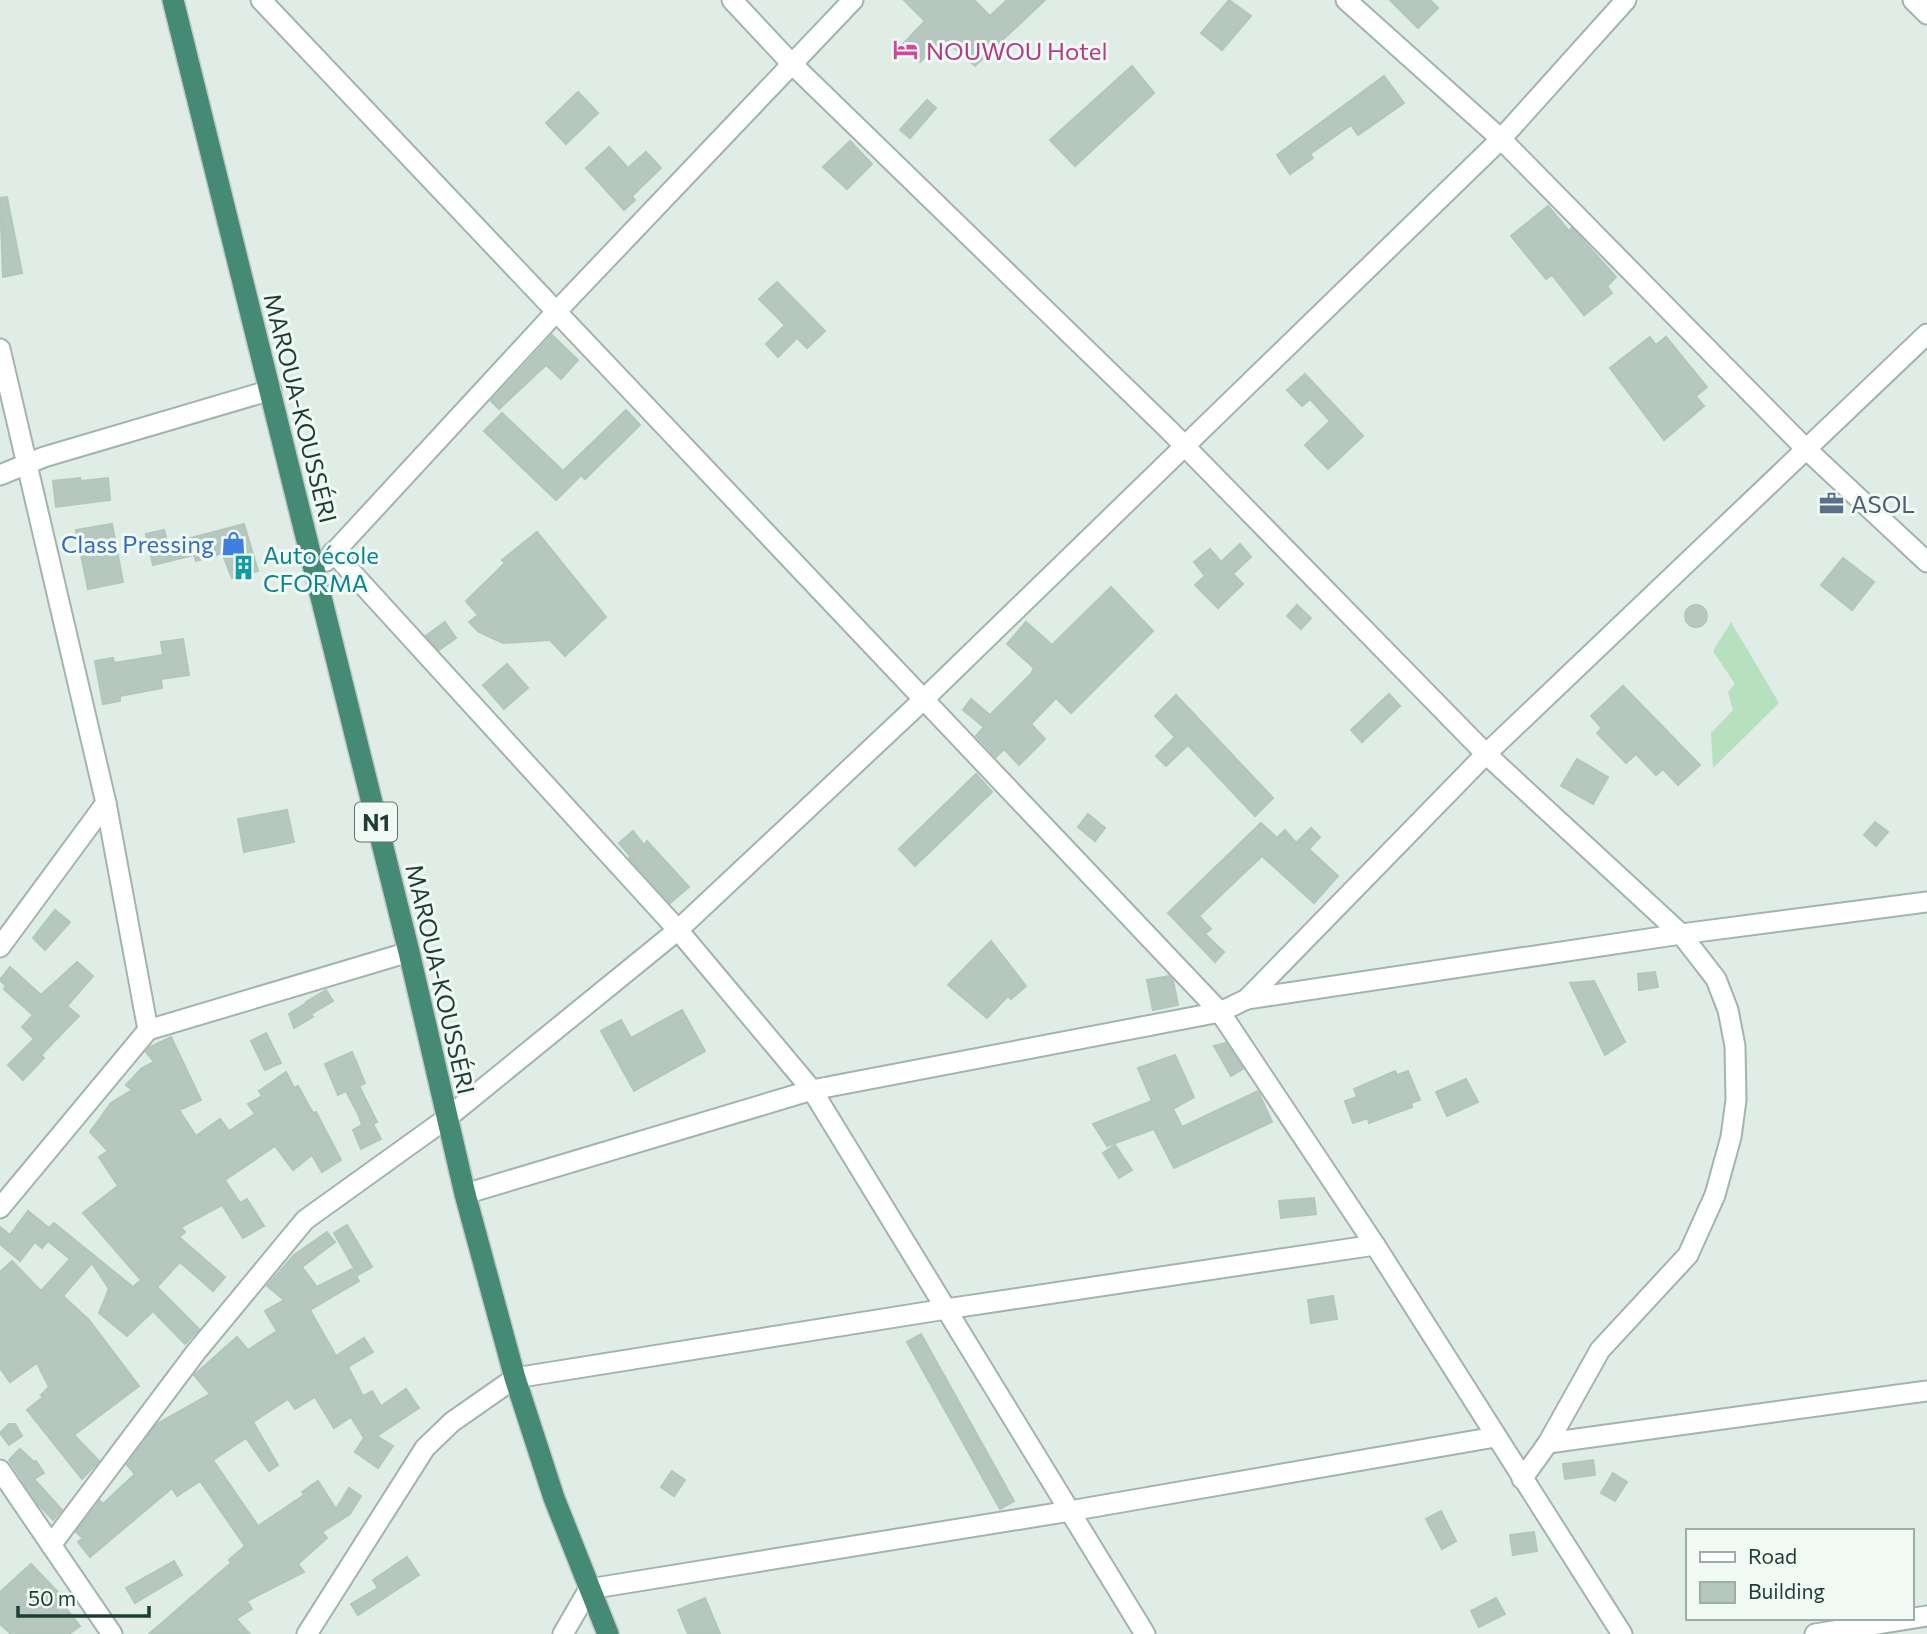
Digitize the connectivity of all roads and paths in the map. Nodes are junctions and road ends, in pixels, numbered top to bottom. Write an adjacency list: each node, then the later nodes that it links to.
1 (173, 0): 14 (highway, MAROUA-KOUSSÉRI / N1)
2 (261, 0): 11 (street)
3 (732, 0): 9 (street)
4 (853, 0): 9 (street)
5 (1346, 0): 10 (street)
6 (1626, 0): 10 (street)
7 (1913, 0): 8 (street)
8 (1927, 14)
9 (791, 63): 11 (street); 15 (street)
10 (1501, 139): 15 (street); 16 (street)
11 (555, 313): 19 (street); 22 (street)
12 (1927, 334): 16 (street)
13 (0, 349): 17 (street)
14 (271, 390): 17 (street); 21 (highway, MAROUA-KOUSSÉRI / N1)
15 (1183, 444): 22 (street); 23 (street)
16 (1805, 448): 20 (street); 23 (street)
17 (27, 466): 18 (street); 24 (street)
18 (0, 475)
19 (333, 552): 21 (street); 26 (street)
20 (1927, 562)
21 (315, 576): 29 (highway, MAROUA-KOUSSÉRI / N1)
22 (922, 701): 26 (street); 31 (street)
23 (1486, 754): 27 (street); 30 (street)
24 (106, 803): 28 (street); 32 (street)
25 (1927, 902): 27 (street)
26 (678, 930): 33 (street); 34 (street)
27 (1681, 934): 30 (street); 42 (street)
28 (0, 947)
29 (409, 952): 32 (street); 34 (highway, MAROUA-KOUSSÉRI / N1)
30 (1247, 999): 31 (street)
31 (1220, 1012): 33 (street); 37 (street)
32 (148, 1030): 36 (street)
33 (812, 1090): 35 (street); 38 (street)
34 (447, 1118): 35 (highway, MAROUA-KOUSSÉRI / N1); 46 (street)
35 (464, 1194): 39 (highway, MAROUA-KOUSSÉRI / N1)
36 (0, 1208)
37 (1376, 1245): 38 (street); 41 (street)
38 (946, 1309): 39 (street); 45 (street)
39 (515, 1378): 47 (highway, MAROUA-KOUSSÉRI / N1); 50 (street)
40 (1927, 1391): 42 (street)
41 (1495, 1437): 44 (street); 45 (street)
42 (1548, 1443): 44 (street)
43 (0, 1470): 46 (street)
44 (1522, 1479): 54 (street)
45 (1070, 1511): 47 (street); 53 (street)
46 (51, 1545): 49 (street)
47 (589, 1589): 51 (street); 52 (highway, MAROUA-KOUSSÉRI / N1)
48 (1902, 1620): 55 (street)
49 (112, 1634)
50 (307, 1634)
51 (563, 1634)
52 (608, 1634)
53 (1145, 1634)
54 (1622, 1634)
55 (1815, 1634)

